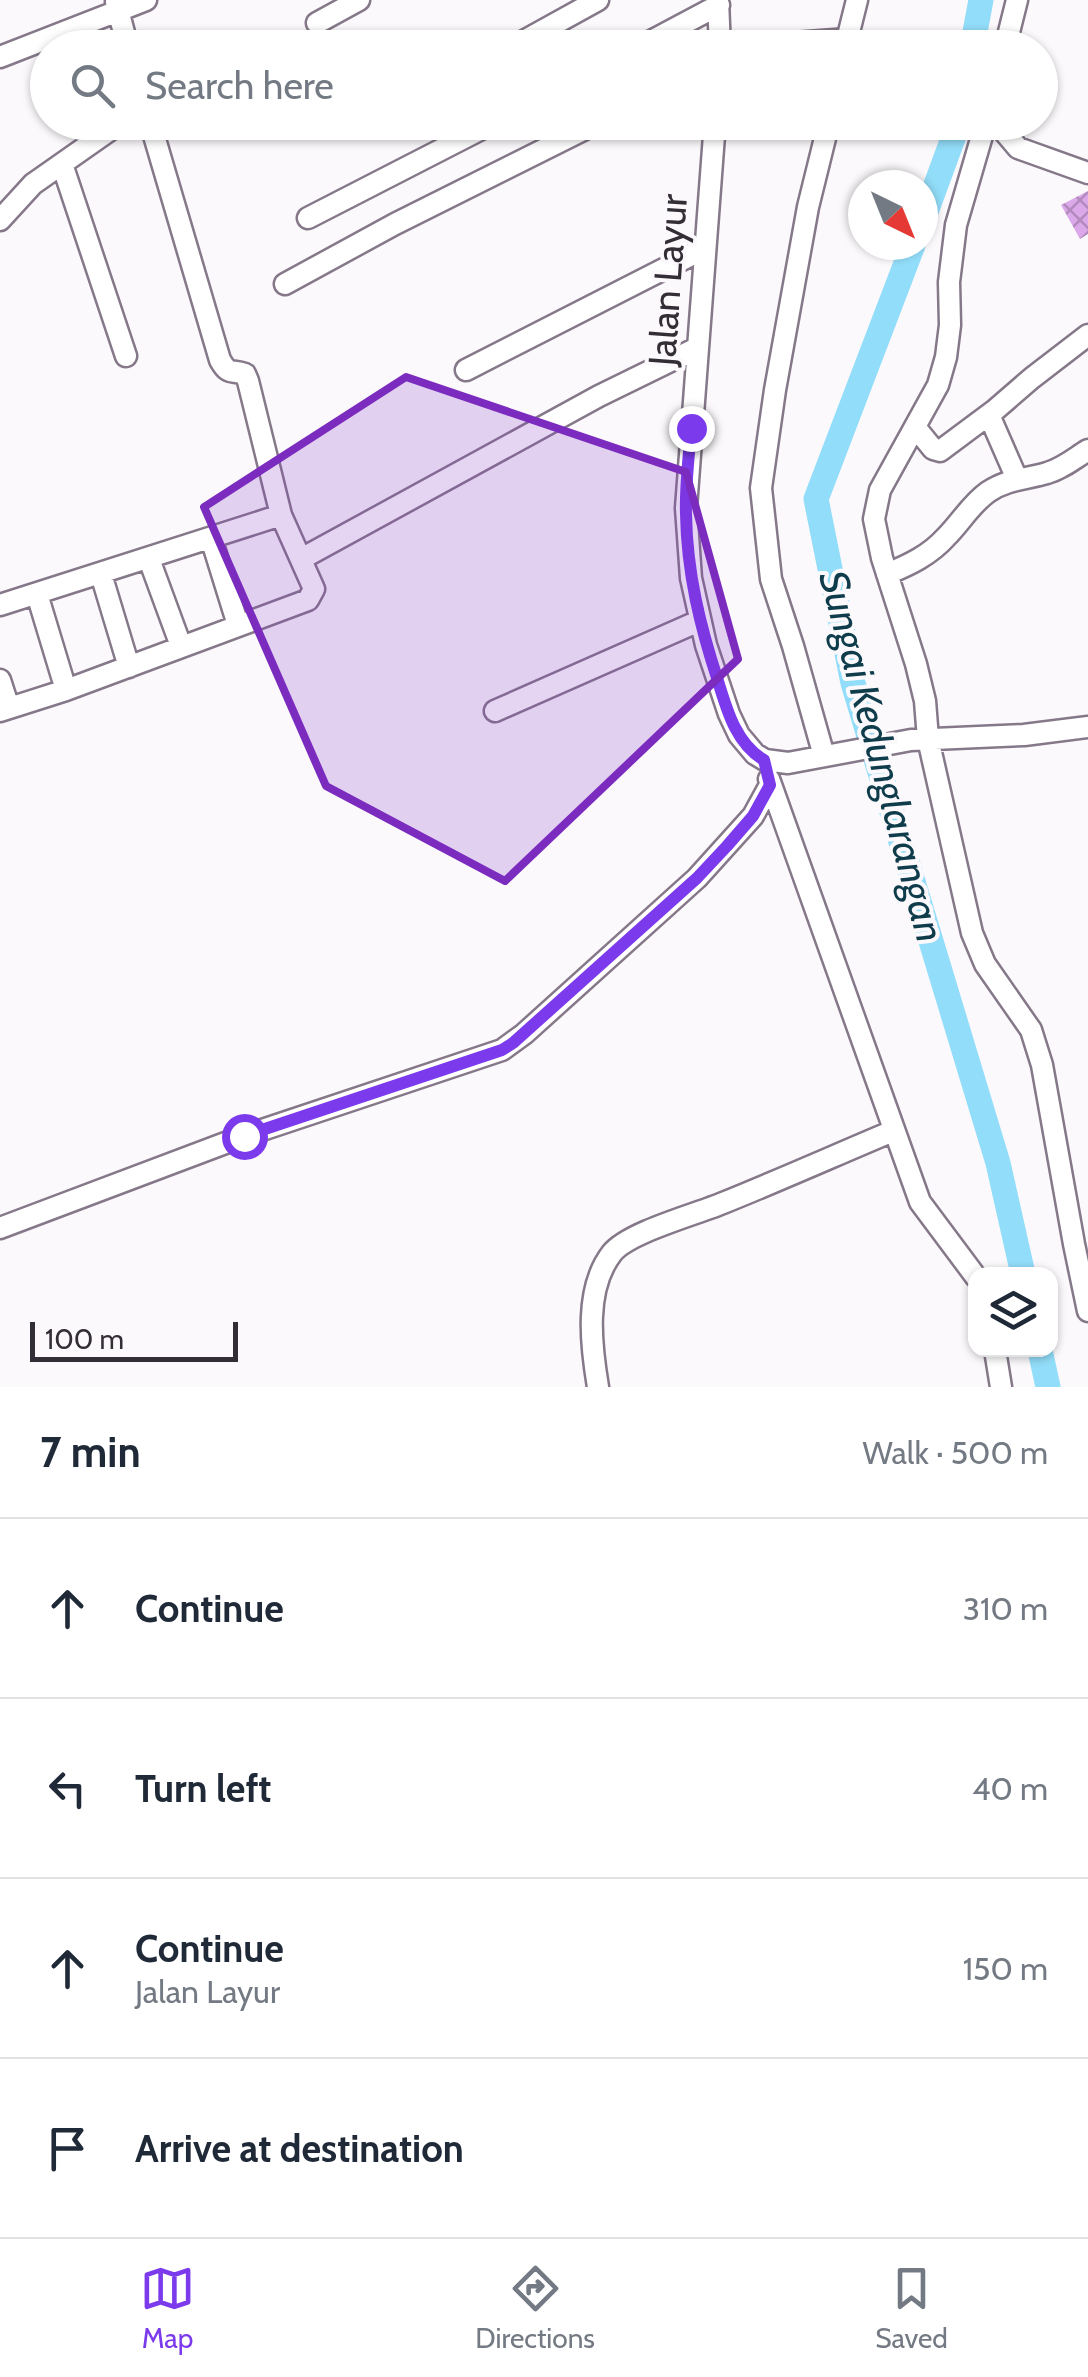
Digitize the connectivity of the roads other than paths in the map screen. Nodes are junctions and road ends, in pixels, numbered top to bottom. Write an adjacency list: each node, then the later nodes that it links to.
1 (146, 0): 7 (street)
2 (359, 0): 8 (street)
3 (598, 0): 10 (street)
4 (857, 0): 13 (street)
5 (1017, 0): 14 (street)
6 (719, 2): 11 (street); 12 (street)
7 (117, 6): 9 (street)
8 (317, 22)
9 (62, 30)
10 (544, 30)
11 (670, 30)
12 (720, 30)
13 (849, 30)
14 (1010, 30)
15 (30, 44): 16 (street)
16 (0, 57)
17 (96, 140): 25 (street)
18 (155, 140): 39 (street)
19 (459, 140): 27 (street)
20 (563, 140): 30 (street)
21 (714, 140): 29 (street, Jalan Layur)
22 (825, 140): 57 (street)
23 (981, 140): 36 (street)
24 (1011, 140): 26 (street)
25 (62, 164): 28 (street); 33 (street)
26 (1088, 174)
27 (308, 218)
28 (0, 220)
29 (705, 248): 32 (street, Jalan Layur); 34 (street)
30 (285, 284)
31 (1088, 335): 35 (street)
32 (698, 348): 42 (street); 47 (street, Jalan Layur)
33 (126, 356)
34 (466, 370)
35 (989, 415): 36 (street); 38 (street)
36 (916, 428): 44 (street)
37 (1088, 450): 38 (street)
38 (1017, 479): 44 (street)
39 (281, 515): 40 (street); 42 (street)
40 (211, 538): 41 (street); 48 (street)
41 (149, 559): 43 (street); 49 (street)
42 (301, 559): 48 (street)
43 (101, 574): 45 (street); 50 (street)
44 (888, 574): 56 (street)
45 (37, 594): 46 (street); 52 (street)
46 (0, 605)
47 (699, 621): 54 (street); 58 (street, Jalan Layur)
48 (238, 626): 49 (street)
49 (181, 646): 50 (street)
50 (129, 666): 52 (street)
51 (0, 680): 53 (street)
52 (66, 690): 53 (street)
53 (5, 710)
54 (495, 710)
55 (1088, 727): 56 (street)
56 (920, 740): 57 (street); 63 (street)
57 (832, 754): 58 (street)
58 (764, 760): 59 (street)
59 (770, 785): 60 (street); 61 (street)
60 (893, 1130): 62 (street); 65 (street)
61 (0, 1228)
62 (969, 1267)
63 (1088, 1311)
64 (996, 1357): 66 (street)
65 (598, 1387)
66 (1001, 1387)

